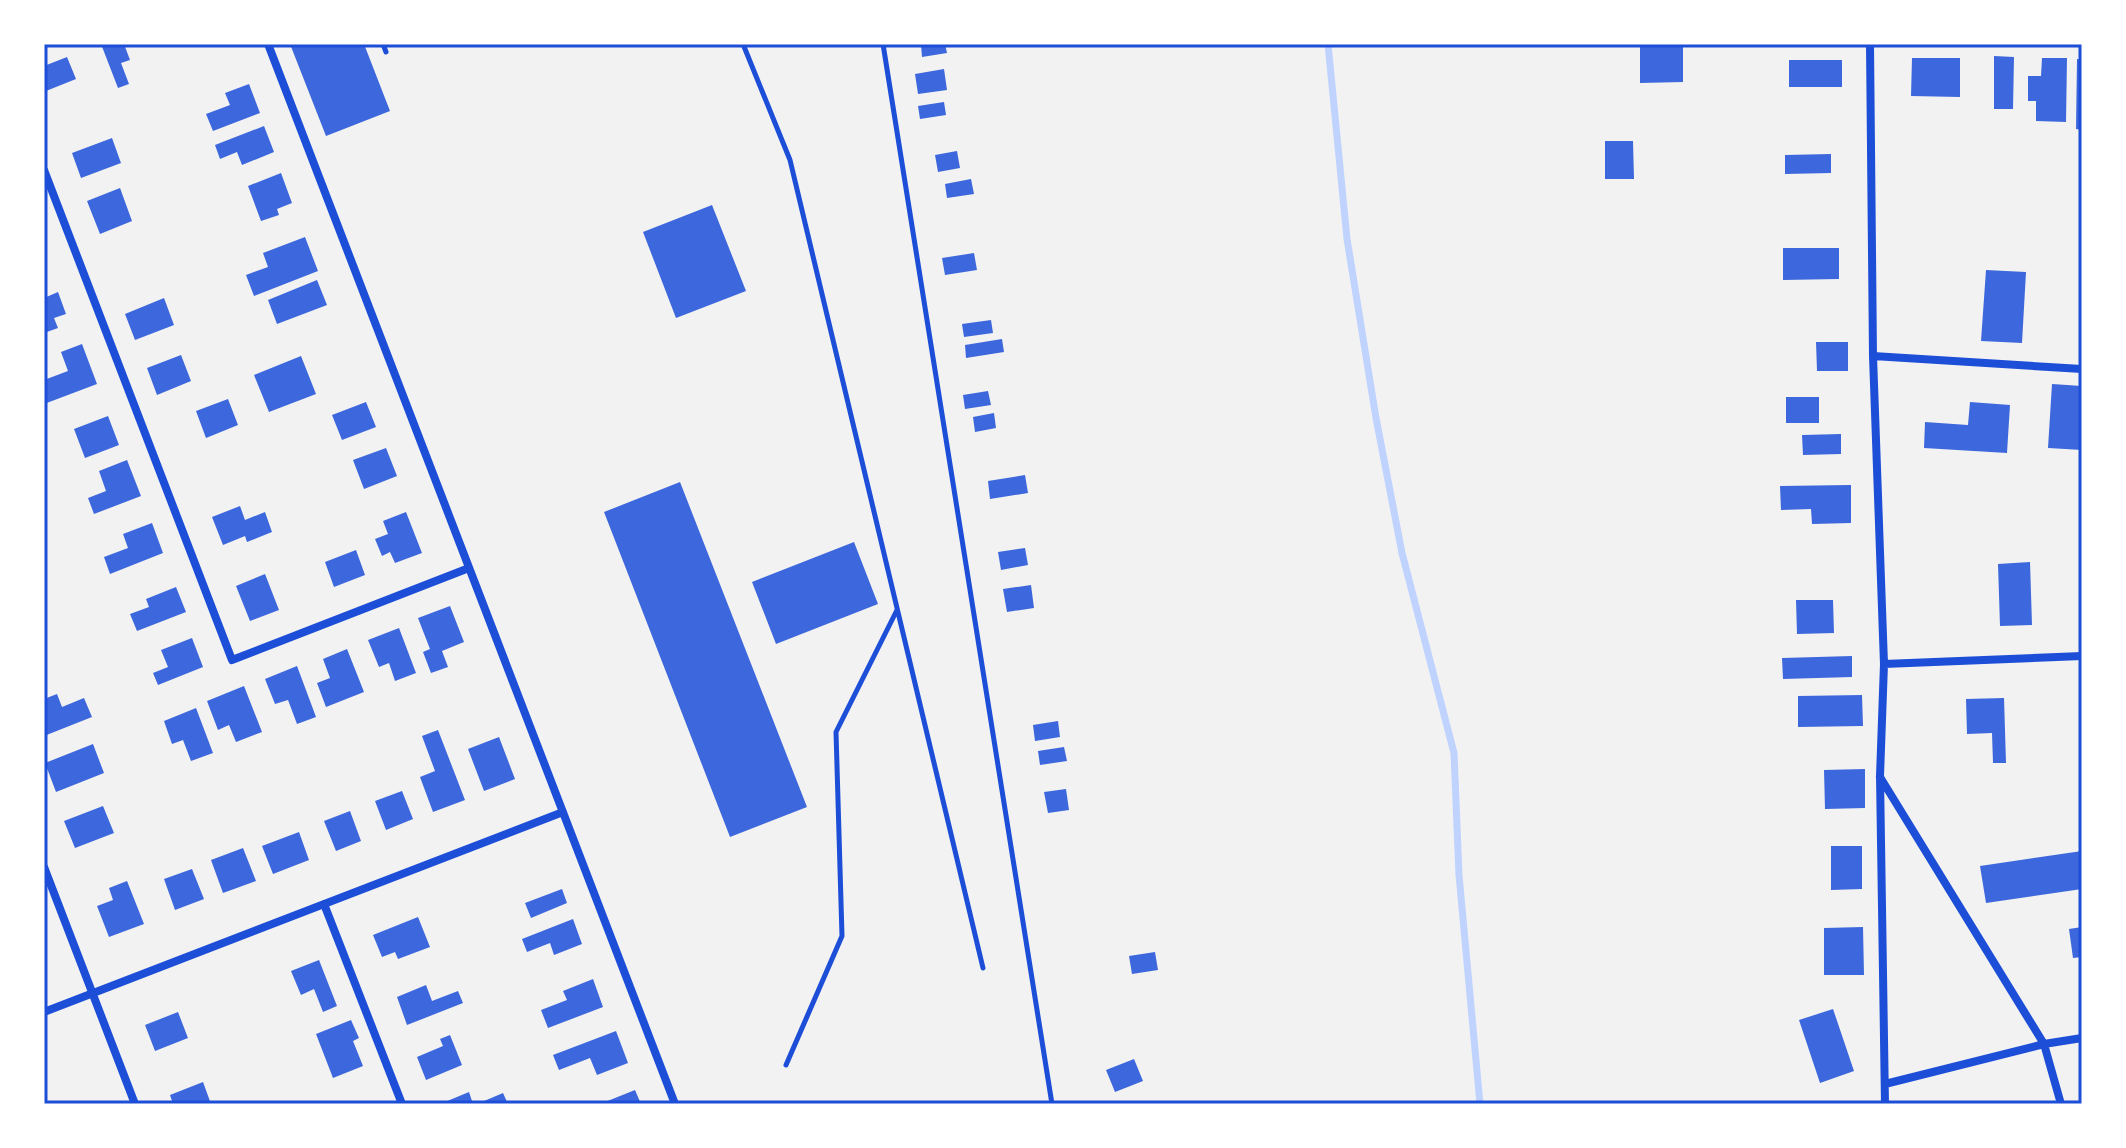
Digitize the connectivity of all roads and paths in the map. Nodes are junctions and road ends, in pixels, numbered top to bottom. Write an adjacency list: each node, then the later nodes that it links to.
1 (268, 44): 10 (street)
2 (383, 44): 6 (lane)
3 (743, 44): 11 (lane)
4 (883, 44): 28 (lane)
5 (1870, 44): 8 (street)
6 (386, 52)
7 (44, 170): 10 (street)
8 (1873, 356): 9 (street); 13 (street)
9 (2082, 369)
10 (469, 568): 15 (street)
11 (897, 610): 18 (lane); 23 (lane)
12 (2082, 656): 13 (street)
13 (1884, 664): 14 (street)
14 (1880, 776): 22 (street); 24 (street)
15 (563, 812): 17 (street); 27 (street)
16 (44, 867): 19 (street)
17 (324, 904): 19 (street); 26 (street)
18 (983, 968)
19 (93, 993): 20 (street); 25 (street)
20 (44, 1012)
21 (2082, 1038): 22 (street)
22 (2044, 1044): 24 (street); 30 (street)
23 (786, 1065)
24 (1885, 1084): 29 (street)
25 (135, 1104)
26 (402, 1104)
27 (675, 1104)
28 (1052, 1104)
29 (1885, 1104)
30 (2061, 1104)

